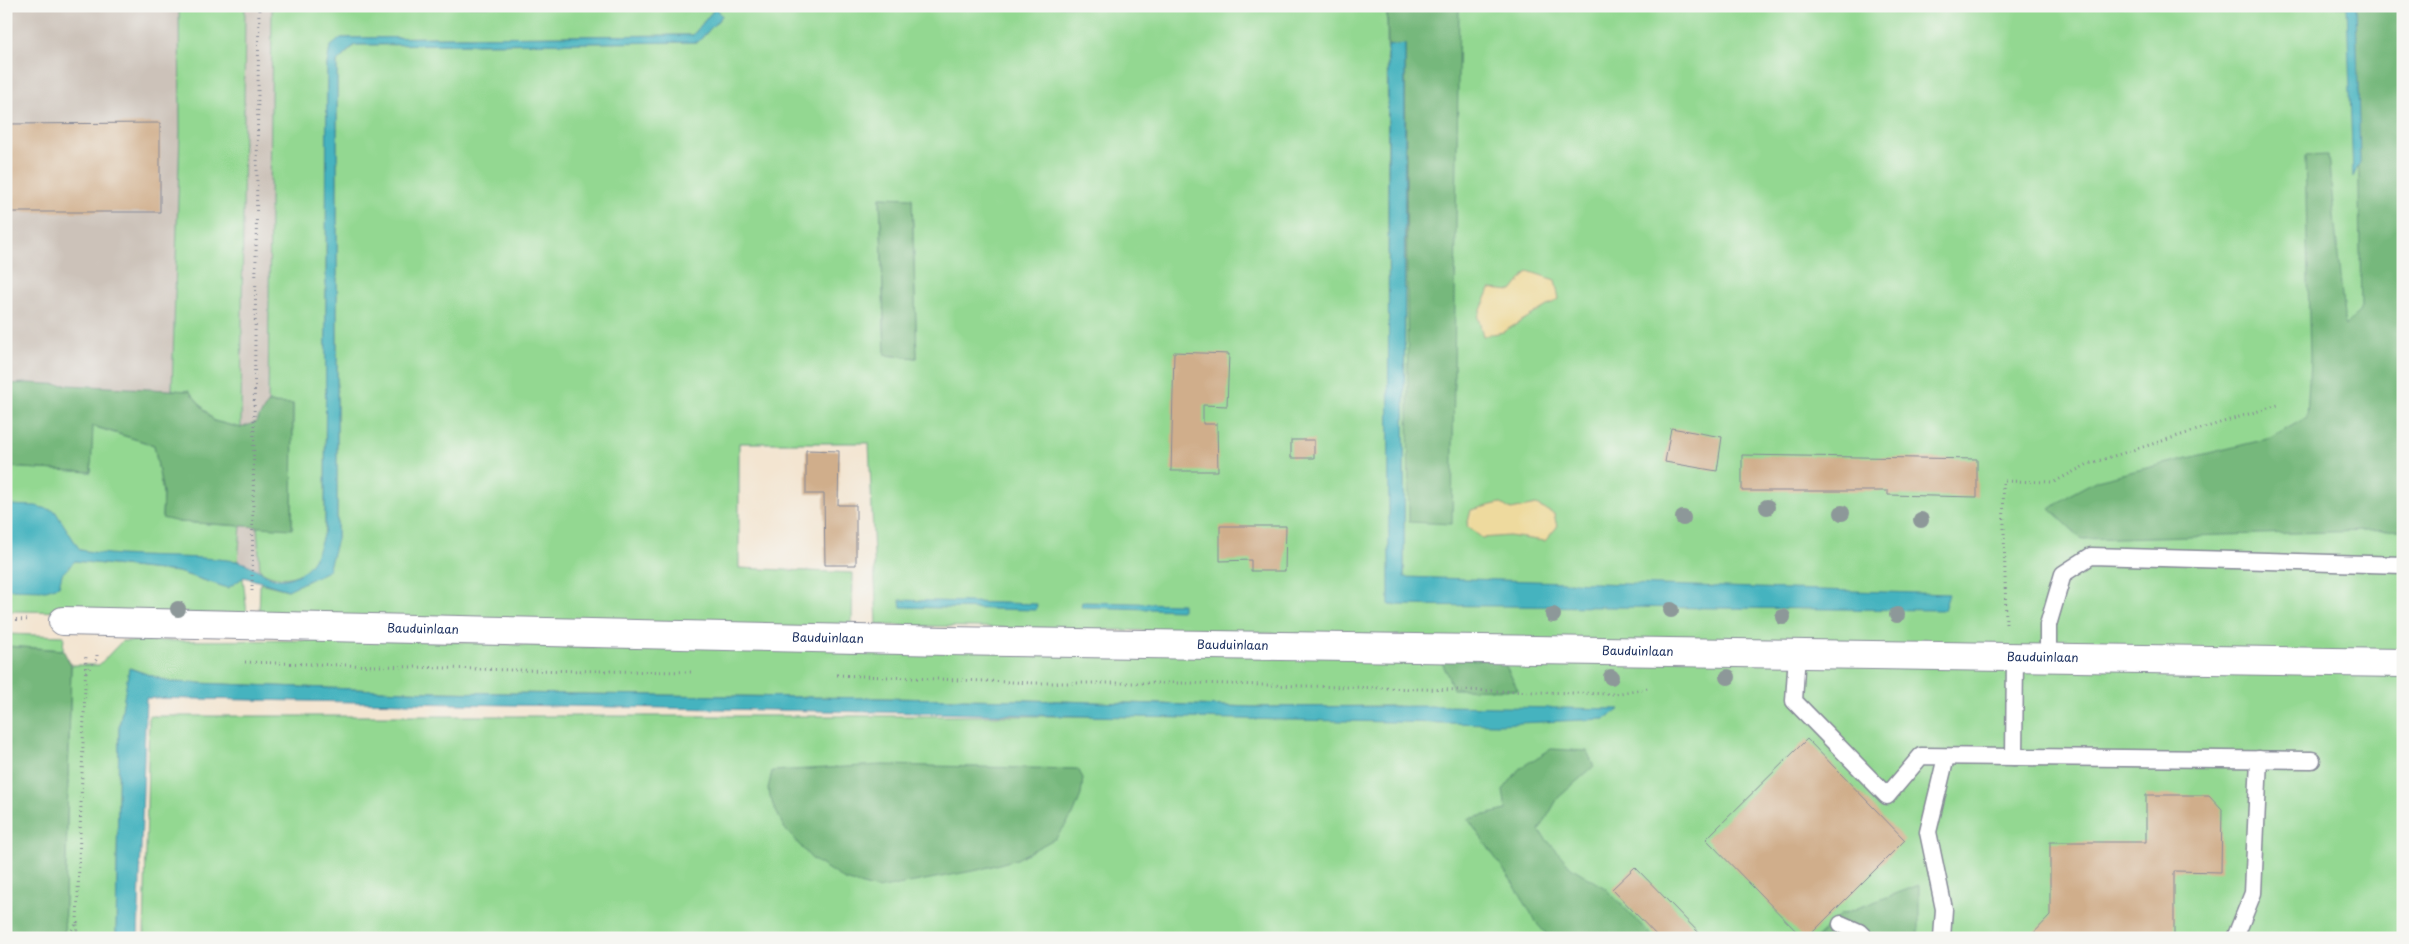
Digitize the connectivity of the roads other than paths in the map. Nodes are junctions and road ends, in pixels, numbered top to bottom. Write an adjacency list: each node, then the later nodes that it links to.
1 (2403, 564): 5 (lane)
2 (63, 620): 3 (street, Bauduinlaan)
3 (1797, 653): 4 (street, Bauduinlaan); 7 (lane)
4 (2010, 657): 5 (street, Bauduinlaan); 8 (lane)
5 (2048, 657): 6 (street, Bauduinlaan)
6 (2403, 662)
7 (1946, 757): 8 (lane); 13 (lane)
8 (2014, 757): 9 (lane)
9 (2259, 759): 10 (lane); 14 (lane)
10 (2312, 760)
11 (1841, 924): 12 (lane)
12 (1865, 938)
13 (1942, 938)
14 (2235, 938)

